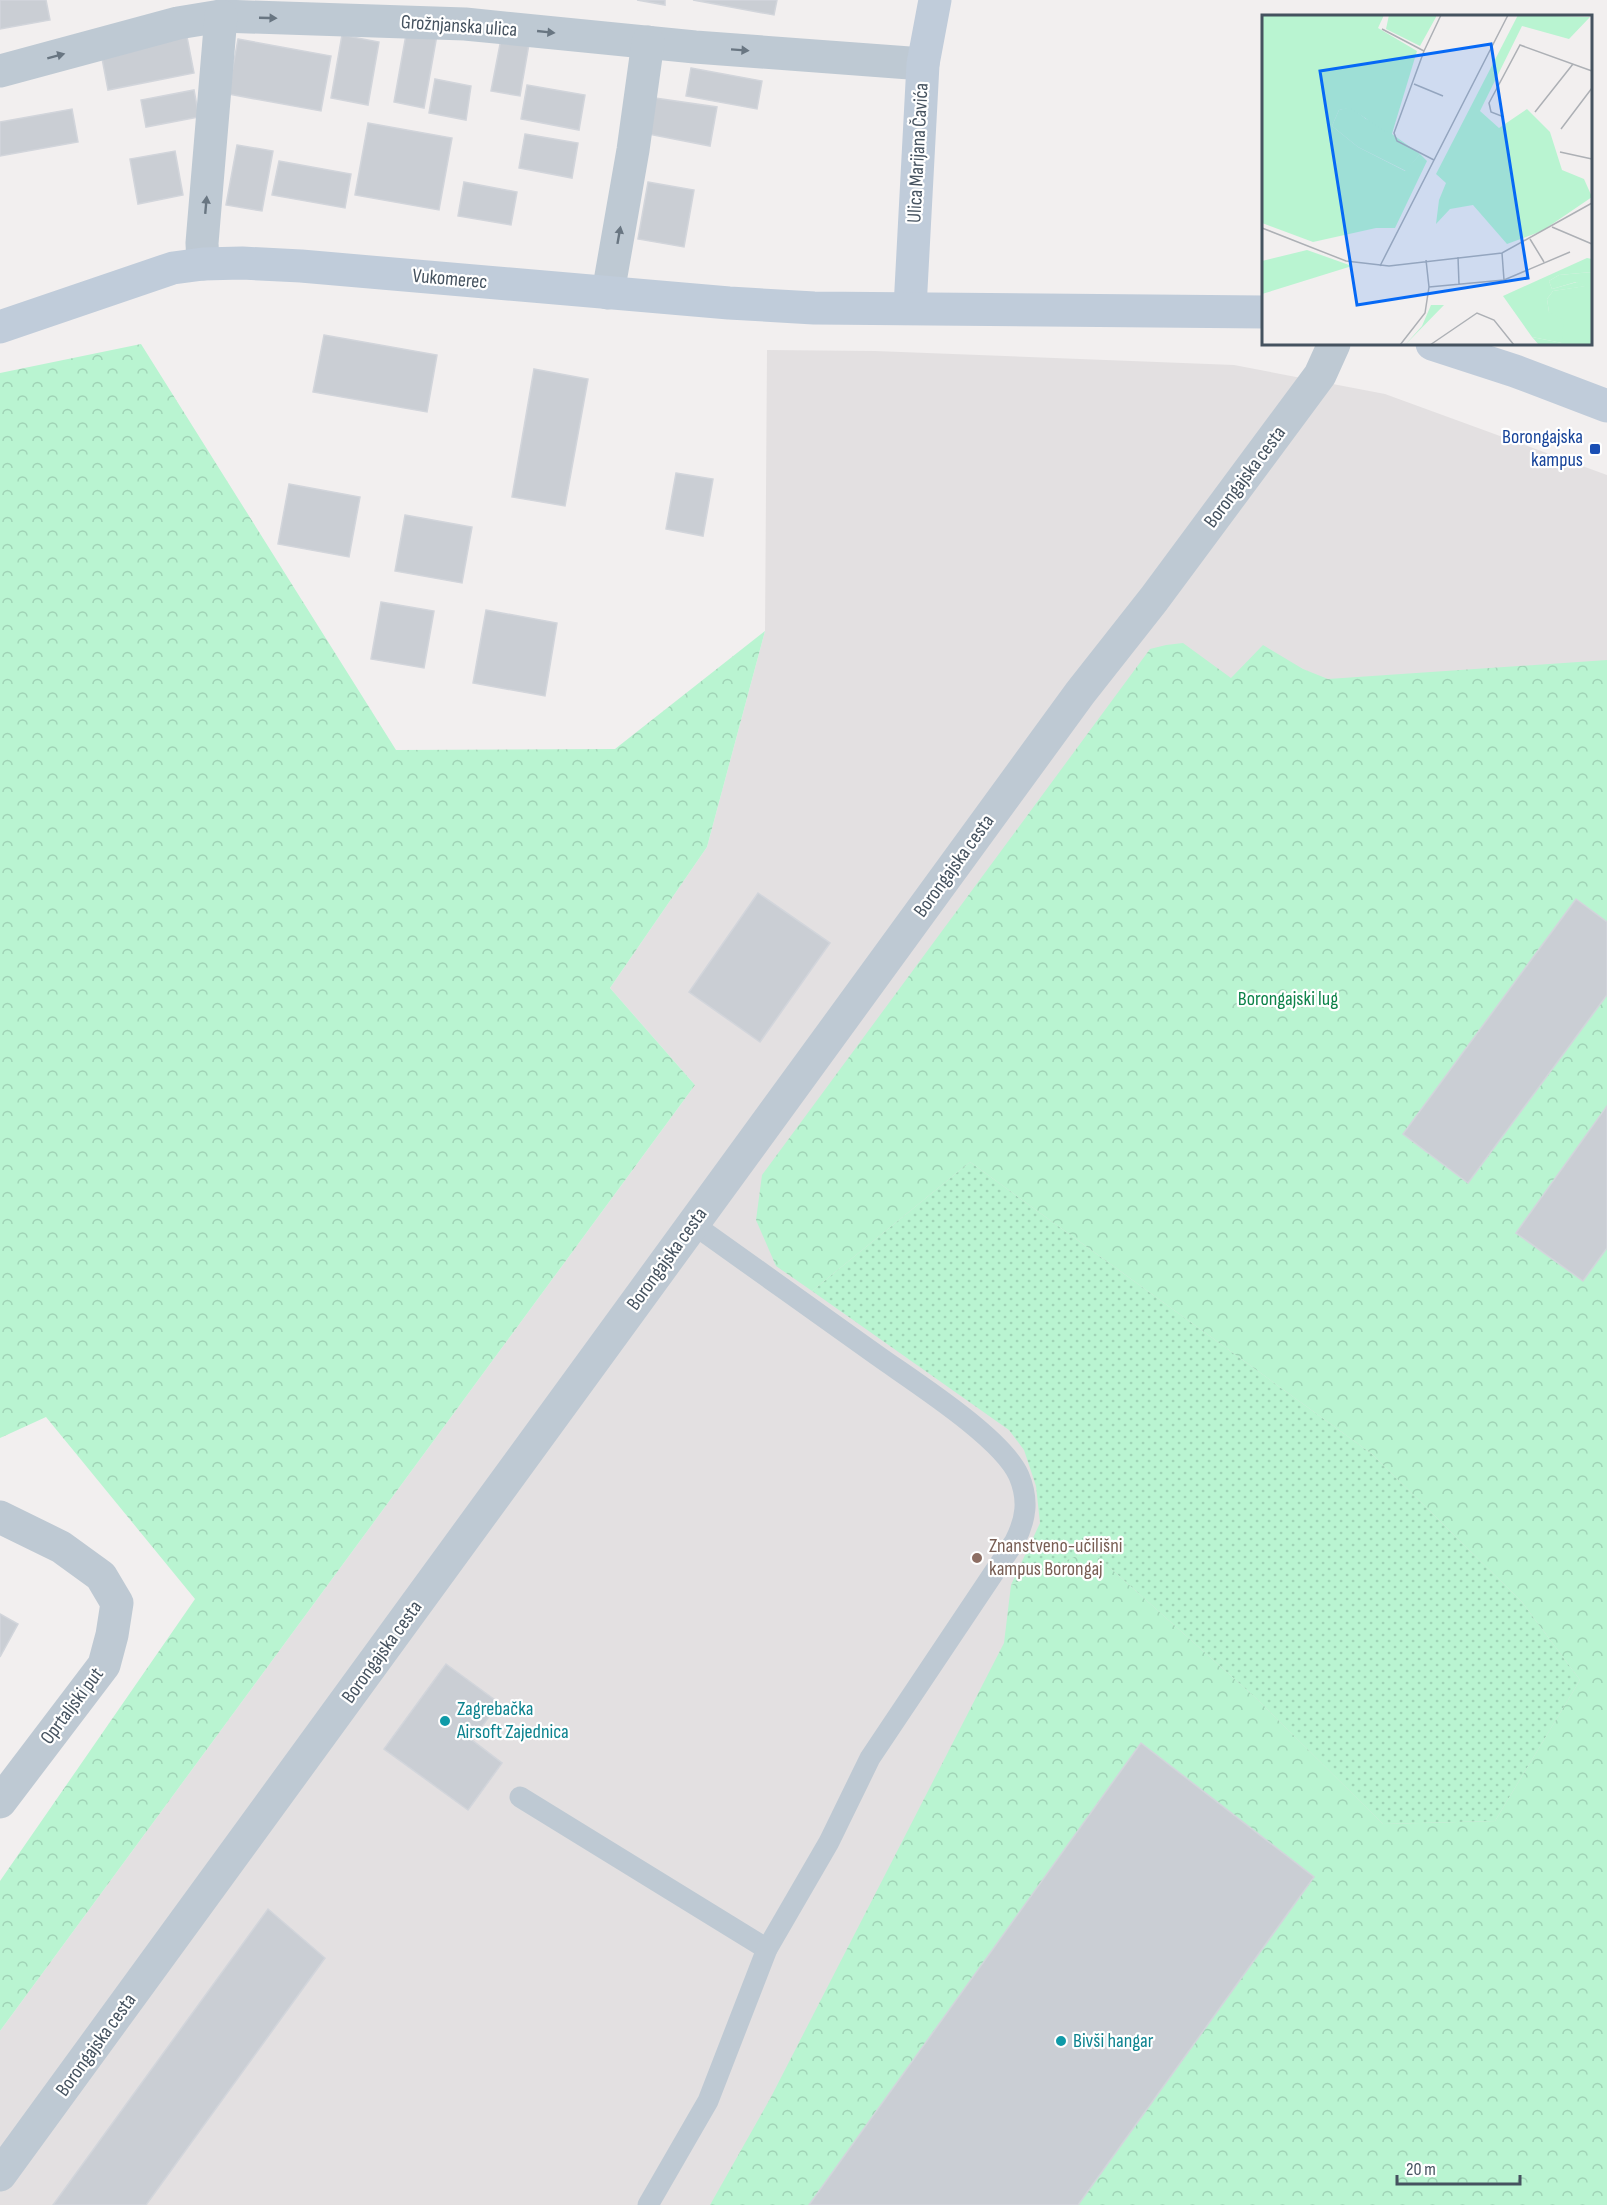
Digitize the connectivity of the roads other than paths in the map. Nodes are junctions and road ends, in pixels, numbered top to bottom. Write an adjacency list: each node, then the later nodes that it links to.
1 (935, 0): 4 (street, Ulica Marijana Čavića)
2 (221, 16): 3 (street, Grožnjanska ulica, one-way to 3); 5 (street, Grožnjanska ulica, one-way to 2); 6 (street, one-way to 2)
3 (648, 42): 4 (street, Grožnjanska ulica, one-way to 4); 7 (street, one-way to 3)
4 (922, 64): 8 (street, Ulica Marijana Čavića)
5 (0, 71)
6 (203, 264): 7 (street, Vukomerec); 10 (street, Vukomerec)
7 (608, 292): 8 (street, Vukomerec)
8 (910, 308): 9 (street)
9 (1262, 312)
10 (0, 327)
11 (1334, 345): 14 (street, Borongajska cesta)
12 (1435, 345): 13 (street)
13 (1607, 406)
14 (693, 1224): 18 (lane); 19 (street, Borongajska cesta)
15 (0, 1517): 17 (street, Oprtaljski put)
16 (520, 1797): 18 (lane)
17 (0, 1802)
18 (767, 1949): 20 (lane)
19 (0, 2175)
20 (648, 2205)

